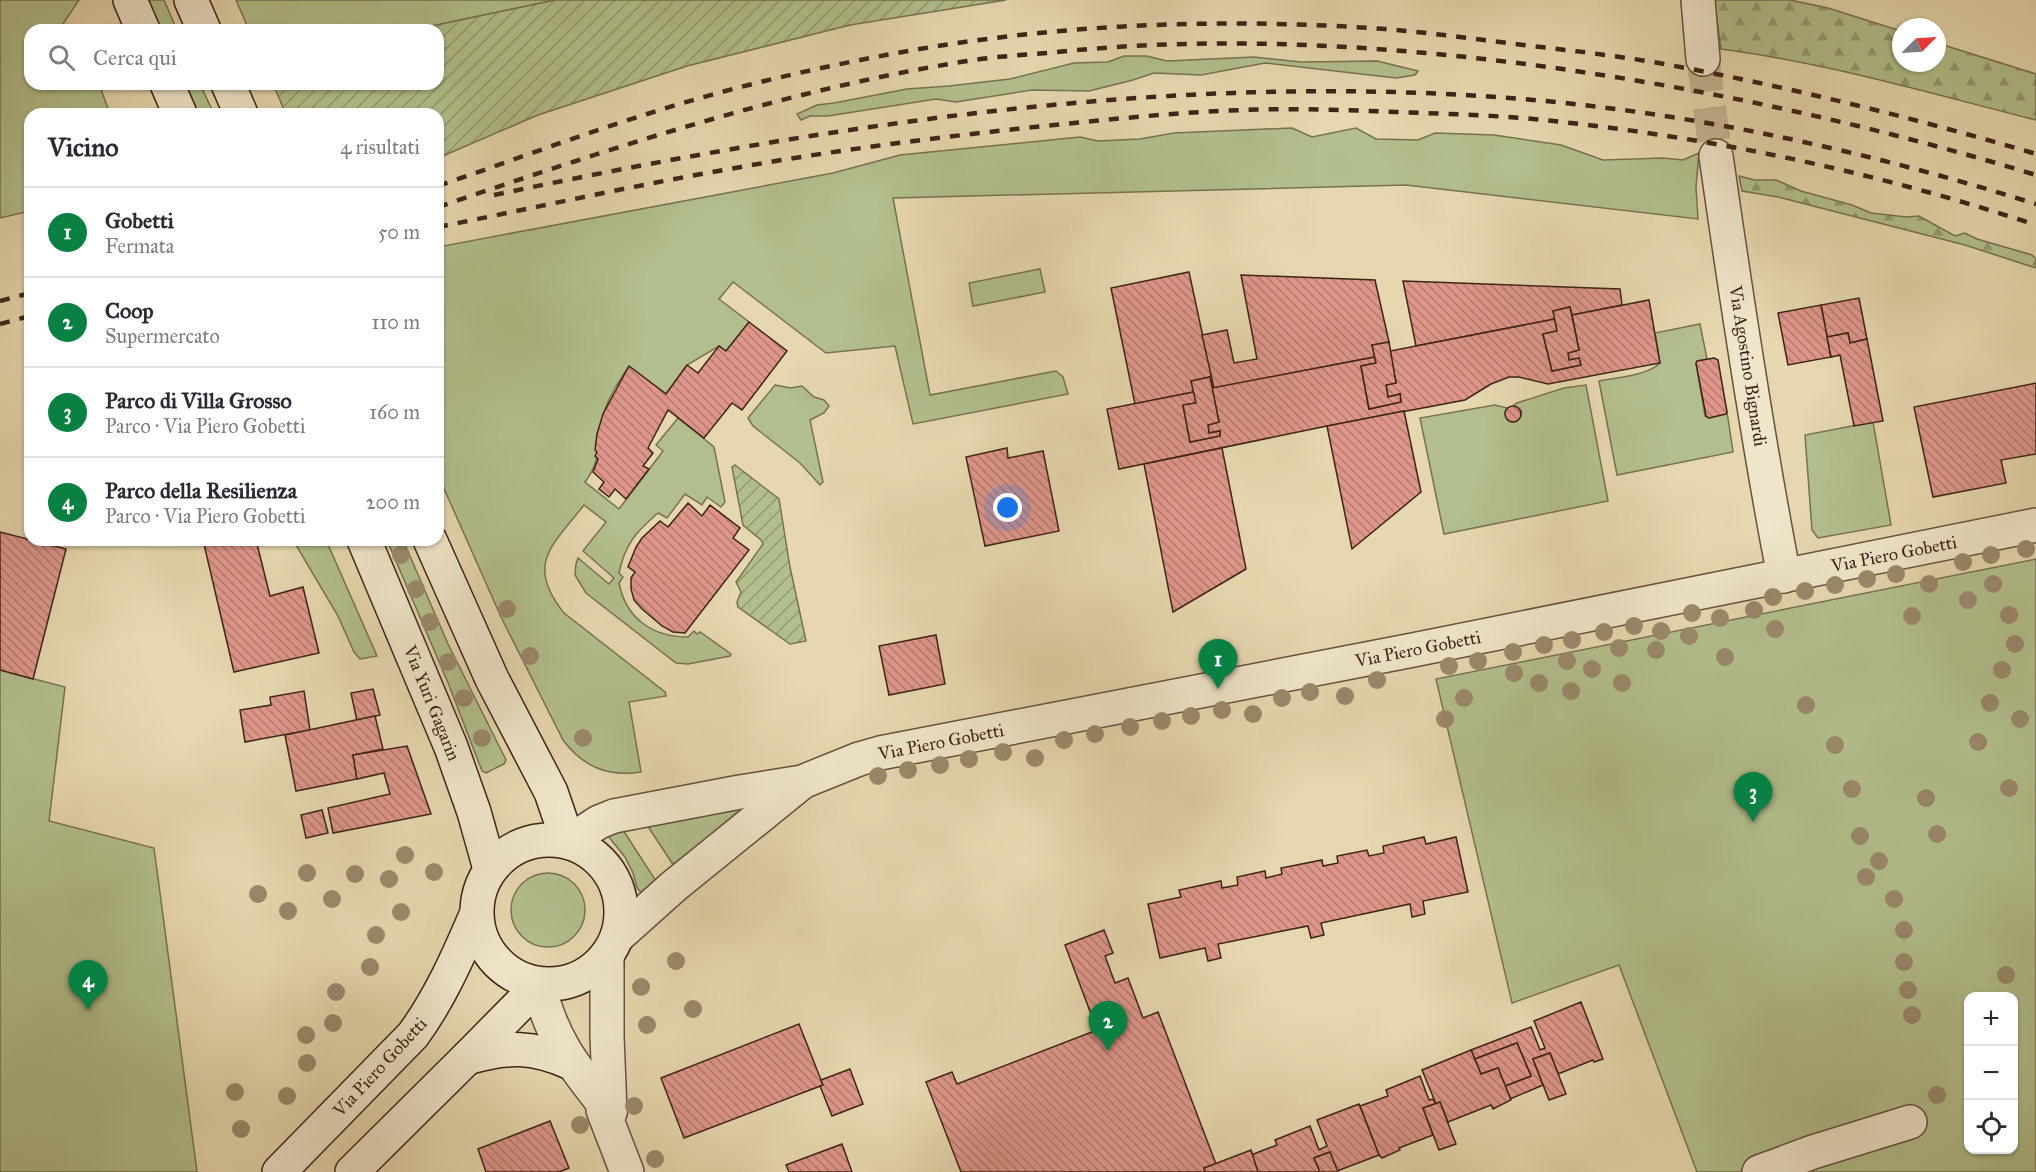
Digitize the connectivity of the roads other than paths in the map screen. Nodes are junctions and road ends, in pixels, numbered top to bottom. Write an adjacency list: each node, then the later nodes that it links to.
1 (130, 0): 4 (street)
2 (191, 0): 5 (street)
3 (1698, 0): 6 (street)
4 (140, 24)
5 (201, 24)
6 (1703, 59)
7 (170, 90): 9 (street)
8 (231, 90): 10 (street)
9 (177, 108)
10 (238, 108)
11 (1716, 156): 15 (street, Via Agostino Bignardi)
12 (2036, 525): 15 (street, Via Piero Gobetti)
13 (367, 546): 18 (street, Via Yuri Gagarin)
14 (433, 546): 17 (street)
15 (1784, 576): 16 (street, Via Piero Gobetti)
16 (802, 782): 17 (street, Via Piero Gobetti); 20 (street, Via Piero Gobetti)
17 (568, 842): 18 (street); 20 (street)
18 (490, 869): 19 (street)
19 (476, 915): 21 (street); 26 (street, Via Piero Gobetti)
20 (612, 946): 21 (street); 24 (street)
21 (539, 984): 22 (street); 23 (street)
22 (467, 1058): 23 (street); 27 (street)
23 (571, 1063): 24 (street)
24 (610, 1112): 28 (street)
25 (1910, 1122): 29 (street)
26 (279, 1172)
27 (352, 1172)
28 (627, 1172)
29 (1759, 1172)

